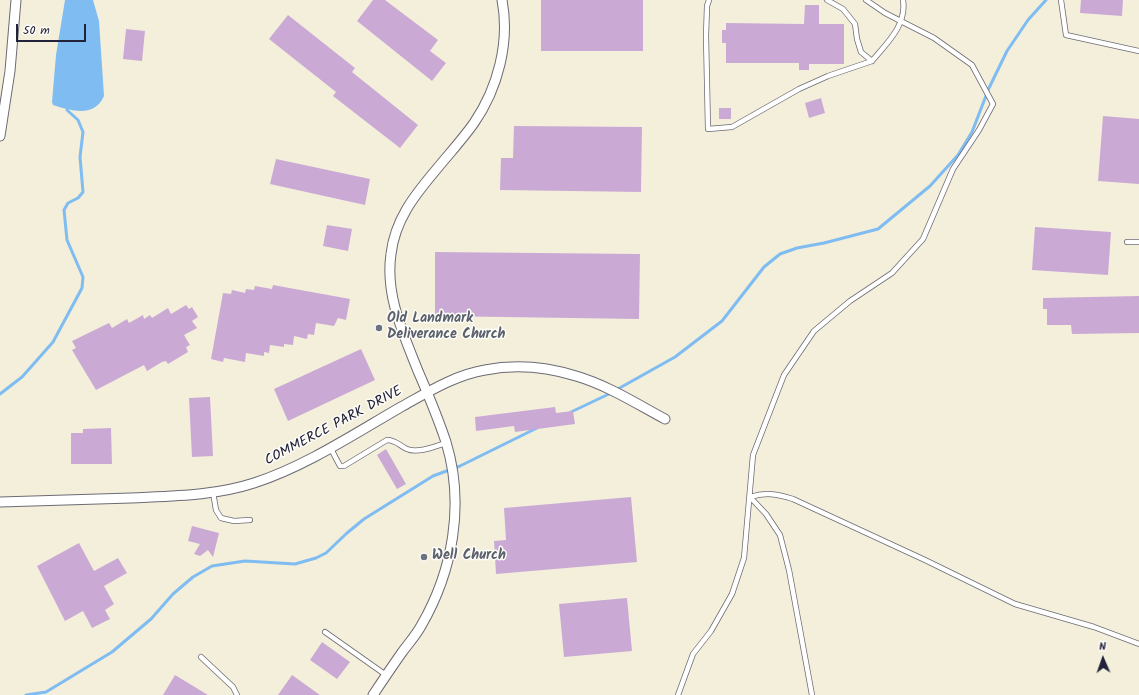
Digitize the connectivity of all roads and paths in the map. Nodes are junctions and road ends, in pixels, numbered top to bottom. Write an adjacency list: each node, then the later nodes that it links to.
1 (16, 0): 11 (street)
2 (502, 0): 14 (street)
3 (710, 0): 10 (lane)
4 (827, 0): 10 (lane)
5 (866, 0): 8 (lane)
6 (903, 0): 8 (lane)
7 (1061, 0): 9 (lane)
8 (902, 22): 10 (lane); 19 (lane)
9 (1139, 51)
10 (872, 60)
11 (0, 136)
12 (1127, 242): 13 (lane)
13 (1139, 242)
14 (427, 392): 15 (street, COMMERCE PARK DRIVE); 16 (street); 17 (street, COMMERCE PARK DRIVE)
15 (666, 419)
16 (446, 443): 17 (lane); 25 (street)
17 (330, 447): 18 (street, COMMERCE PARK DRIVE)
18 (213, 492): 20 (street, COMMERCE PARK DRIVE); 21 (lane)
19 (750, 497): 23 (lane); 28 (lane); 29 (lane)
20 (0, 502)
21 (250, 520)
22 (325, 632): 25 (lane)
23 (1139, 644)
24 (201, 657): 26 (lane)
25 (386, 675): 27 (street)
26 (237, 695)
27 (373, 695)
28 (678, 695)
29 (812, 695)

